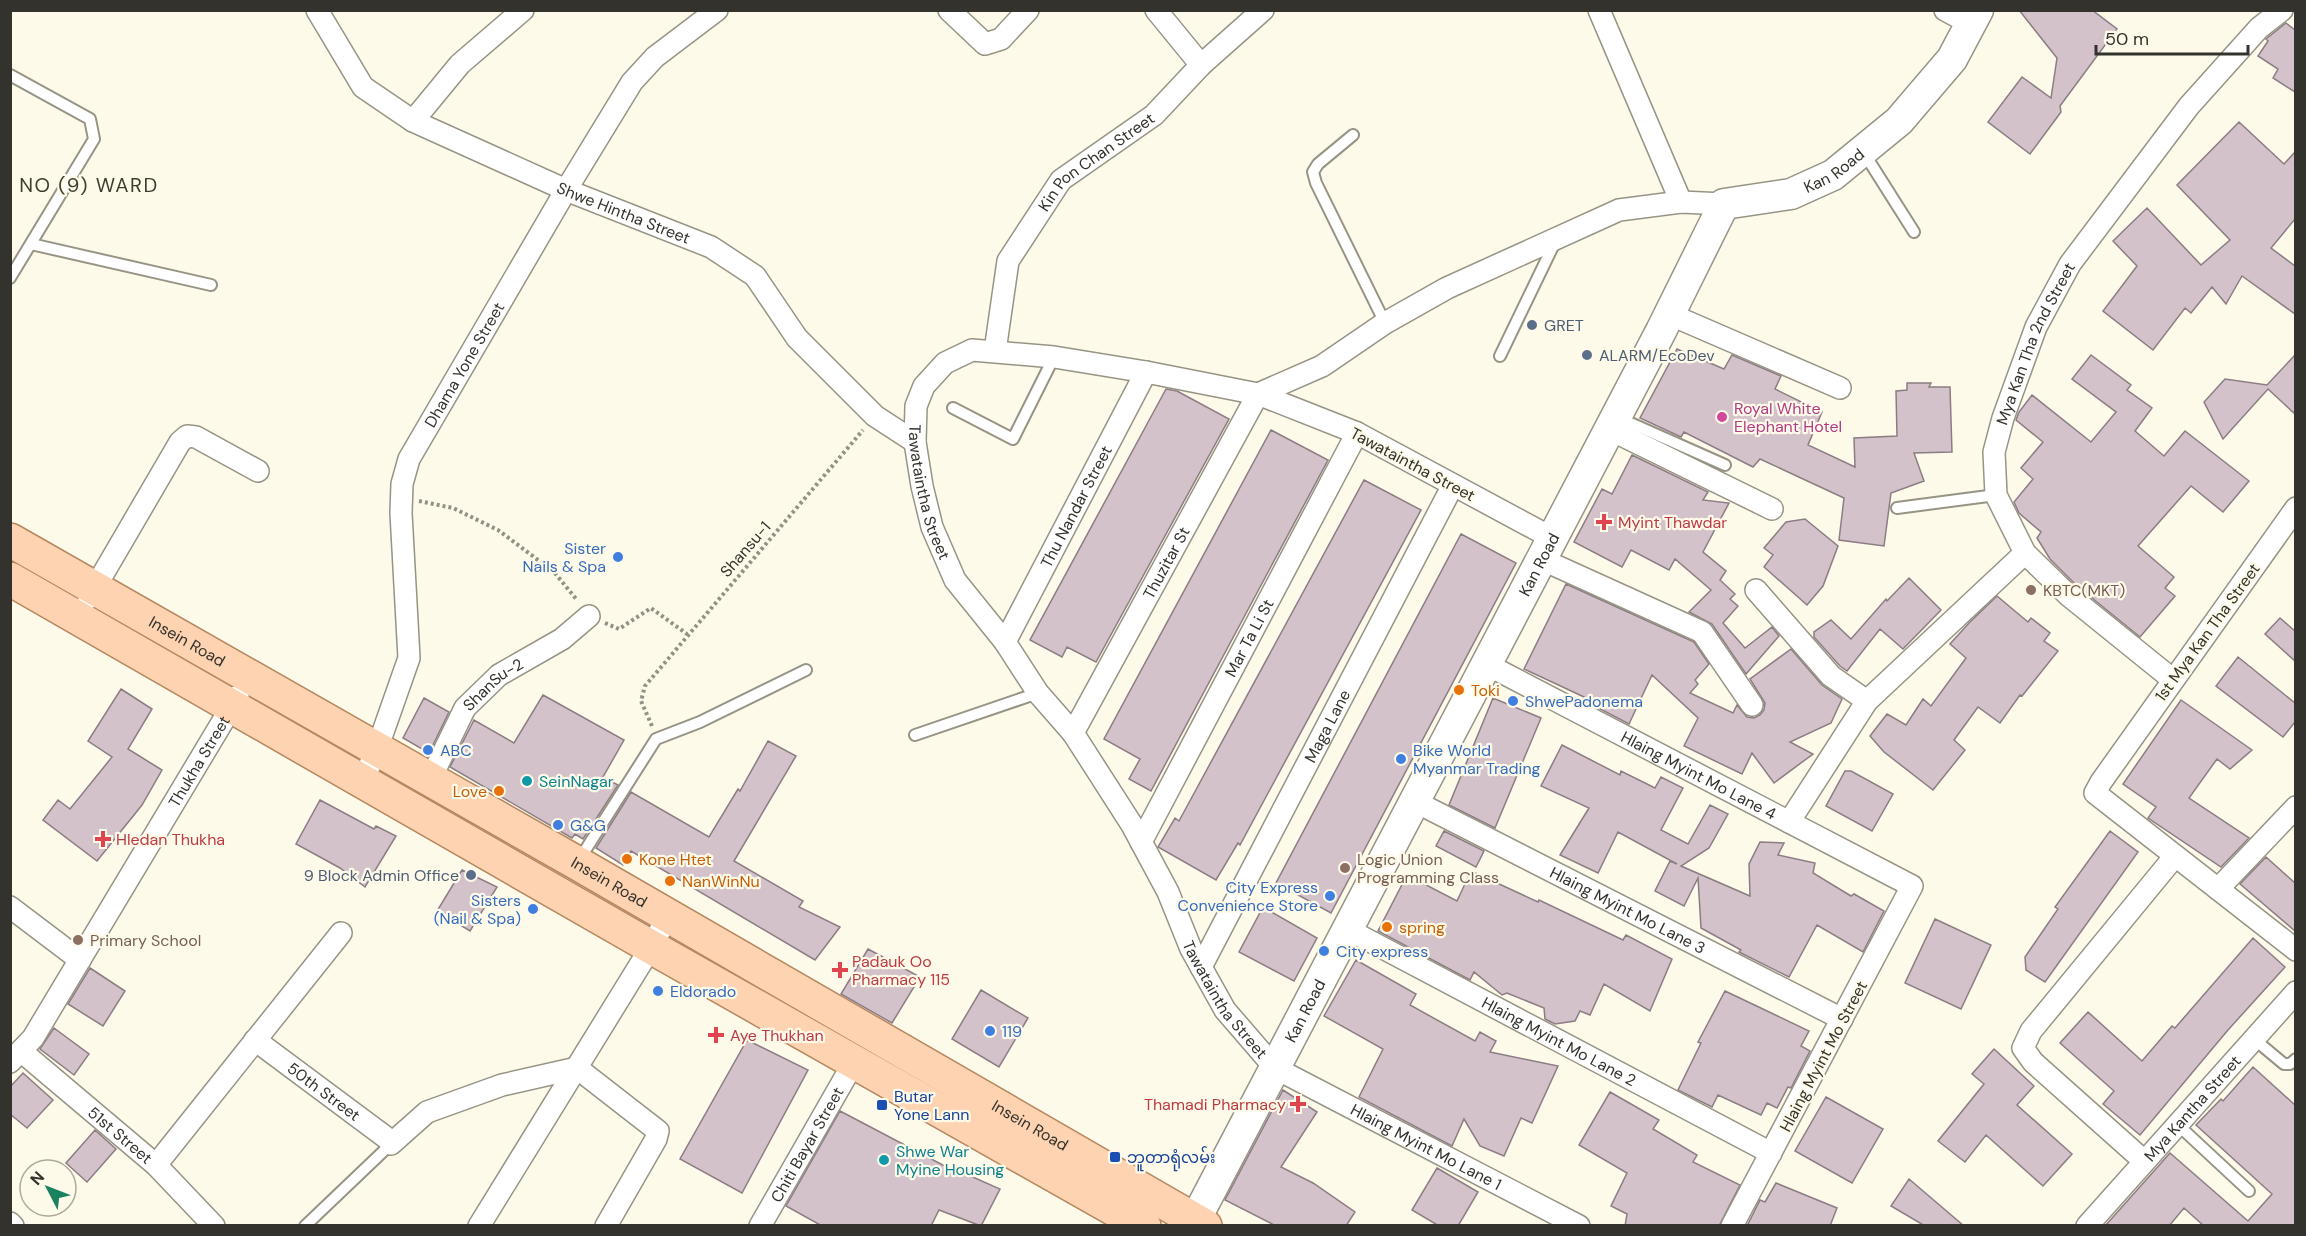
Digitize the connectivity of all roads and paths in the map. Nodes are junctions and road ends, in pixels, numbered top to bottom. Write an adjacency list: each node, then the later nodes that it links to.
1 (317, 10): 14 (street, Shwe Hintha Street)
2 (523, 10): 14 (street)
3 (717, 10): 17 (street, Dhama Yone Street)
4 (949, 10): 5 (street)
5 (1028, 10)
6 (1156, 10): 12 (street)
7 (1263, 10): 12 (street, Kin Pon Chan Street)
8 (1599, 10): 18 (street)
9 (1945, 10): 11 (street)
10 (2282, 10): 41 (street, Mya Kan Tha 2nd Street)
11 (1974, 17): 16 (main road, Kan Road)
12 (1201, 65): 27 (street, Kin Pon Chan Street)
13 (10, 75): 22 (lane)
14 (413, 121): 17 (street, Shwe Hintha Street)
15 (1353, 135): 26 (lane)
16 (1863, 151): 19 (main road, Kan Road); 20 (lane)
17 (566, 190): 34 (street, Shwe Hintha Street); 42 (street, Dhama Yone Street)
18 (1682, 202): 19 (street); 21 (street)
19 (1724, 204): 25 (main road, Kan Road)
20 (1914, 232)
21 (1556, 239): 26 (street); 28 (lane)
22 (31, 244): 23 (lane); 24 (lane)
23 (10, 278)
24 (211, 285)
25 (1669, 314): 31 (street); 35 (main road, Kan Road)
26 (1385, 323): 32 (street)
27 (995, 351): 29 (street, Tawataintha Street); 37 (street, Tawataintha Street)
28 (1500, 356)
29 (1054, 357): 30 (street, Tawataintha Street); 33 (lane)
30 (1146, 372): 32 (street, Tawataintha Street); 55 (street, Thu Nandar Street)
31 (1840, 388)
32 (1258, 394): 36 (street, Tawataintha Street); 64 (street, Thuzitar St)
33 (953, 408)
34 (875, 416): 37 (street, Shwe Hintha Street); 54 (path, Shansu-1)
35 (1612, 423): 38 (lane); 45 (street); 47 (main road, Kan Road)
36 (1357, 433): 40 (street, Tawataintha Street); 73 (street, Mar Ta Li St)
37 (915, 442): 55 (street, Tawataintha Street)
38 (1725, 465)
39 (258, 471): 50 (street)
40 (1453, 485): 47 (street, Tawataintha Street); 85 (street, Maga Lane)
41 (1996, 495): 43 (lane); 48 (street, Mya Kan Tha 2nd Street)
42 (402, 497): 52 (path); 67 (street, Dhama Yone Street)
43 (1897, 508)
44 (2295, 508): 59 (street, 1st Mya Kan Tha Street)
45 (1772, 509)
46 (10, 540): 50 (main road, Insein Road)
47 (1547, 548): 56 (main road, Kan Road); 63 (street, Tawataintha Street)
48 (2025, 554): 59 (street, Mya Kan Tha 2nd Street); 61 (street)
49 (10, 579): 53 (main road, Insein Road)
50 (94, 586): 53 (street); 58 (main road, Insein Road)
51 (1756, 590): 61 (street)
52 (589, 616): 54 (path); 69 (street, ShanSu-2)
53 (79, 620): 62 (main road, Insein Road)
54 (687, 634): 66 (path, Shansu-1)
55 (1005, 642): 60 (street, Tawataintha Street)
56 (1486, 664): 70 (main road, Kan Road); 72 (street, Hlaing Myint Mo Lane 4)
57 (806, 670): 66 (lane)
58 (251, 676): 62 (street, Thukha Street); 67 (main road, Insein Road)
59 (2172, 679): 74 (street, 1st Mya Kan Tha Street)
60 (1038, 693): 64 (street, Tawataintha Street); 65 (lane)
61 (1867, 701): 72 (street)
62 (232, 705): 68 (main road, Insein Road); 84 (street, Thukha Street)
63 (1752, 705)
64 (1072, 733): 73 (street, Tawataintha Street)
65 (915, 735)
66 (656, 739): 75 (lane)
67 (377, 749): 68 (street, Dhama Yone Street); 69 (main road, Insein Road)
68 (363, 780): 82 (main road, Insein Road)
69 (430, 780): 75 (main road, Insein Road)
70 (1414, 801): 80 (main road, Kan Road); 87 (street, Hlaing Myint Mo Lane 3)
71 (2295, 807): 77 (street)
72 (1788, 822): 76 (street, Hlaing Myint Mo Lane 4)
73 (1141, 842): 85 (street, Tawataintha Street)
74 (2175, 856): 77 (street); 98 (street)
75 (577, 863): 79 (main road, Insein Road)
76 (1912, 886): 87 (street, Hlaing Myint Mo Street)
77 (2218, 889): 83 (street)
78 (10, 908): 84 (street)
79 (668, 916): 82 (street); 102 (main road, Insein Road)
80 (1347, 929): 94 (main road, Kan Road); 97 (street, Hlaing Myint Mo Lane 2)
81 (340, 933): 89 (street)
82 (651, 947): 92 (main road, Insein Road); 93 (street)
83 (2295, 950)
84 (80, 960): 90 (street, Thukha Street)
85 (1202, 966): 94 (street, Tawataintha Street)
86 (2295, 992): 88 (street, Mya Kantha Street)
87 (1842, 1019): 97 (street, Hlaing Myint Mo Street)
88 (2253, 1039): 91 (lane); 95 (street, Mya Kantha Street)
89 (255, 1040): 96 (street, 50th Street); 99 (street)
90 (16, 1057): 99 (street, 51st Street)
91 (2295, 1059)
92 (854, 1062): 106 (street, Chiti Bayar Street); 107 (main road, Insein Road)
93 (577, 1068): 96 (street); 104 (street); 105 (street)
94 (1275, 1068): 102 (main road, Kan Road); 108 (street, Hlaing Myint Mo Lane 1)
95 (2177, 1124): 98 (street, Mya Kantha Street); 100 (lane)
96 (391, 1144): 103 (lane)
97 (1771, 1153): 109 (street, Hlaing Myint Mo Street)
98 (2144, 1161): 110 (street, Mya Kantha Street)
99 (156, 1165): 101 (street, 51st Street)
100 (2249, 1191)
101 (210, 1224)
102 (1197, 1224)
103 (305, 1226)
104 (479, 1226)
105 (606, 1226)
106 (760, 1226)
107 (1144, 1226)
108 (1579, 1226)
109 (1732, 1226)
110 (2087, 1226)

